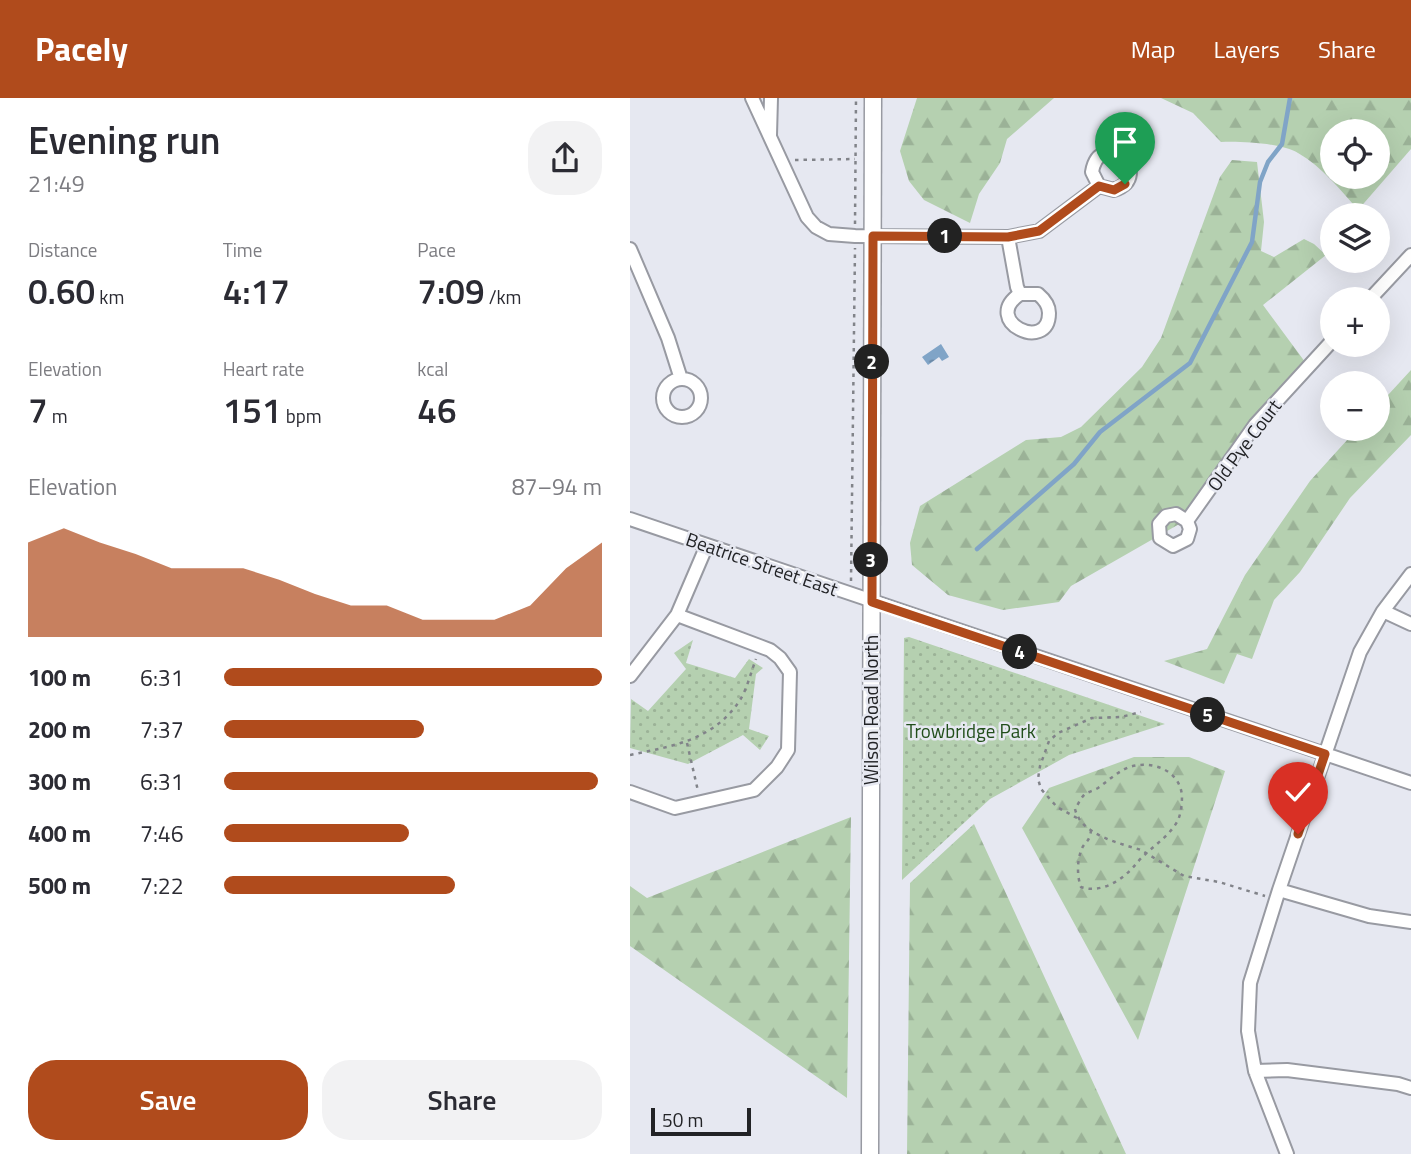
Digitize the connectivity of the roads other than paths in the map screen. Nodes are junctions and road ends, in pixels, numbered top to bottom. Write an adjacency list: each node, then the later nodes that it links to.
1 (752, 98): 4 (street)
2 (771, 98): 4 (street)
3 (873, 98): 6 (main road, Wilson Road North)
4 (770, 139): 6 (street)
5 (1099, 186): 7 (street)
6 (873, 236): 7 (street); 18 (main road, Wilson Road North)
7 (1008, 237): 11 (street)
8 (630, 249): 13 (street)
9 (1411, 255): 10 (street)
10 (1381, 287)
11 (1020, 294)
12 (1320, 354): 15 (street, Old Pye Court)
13 (681, 379)
14 (630, 519): 16 (street, Beatrice Street East)
15 (1188, 522)
16 (707, 545): 18 (street, Beatrice Street East); 20 (street)
17 (1411, 574): 19 (street)
18 (872, 602): 23 (street, Beatrice Street East); 30 (main road, Wilson Road North)
19 (1383, 611): 21 (street); 23 (street)
20 (677, 615): 22 (street); 25 (street)
21 (1411, 624)
22 (630, 676)
23 (1325, 754): 24 (street, Beatrice Street East); 26 (street)
24 (1411, 783)
25 (630, 792)
26 (1277, 895): 27 (street); 28 (street)
27 (1411, 922)
28 (1255, 1071): 29 (street); 31 (street)
29 (1411, 1088)
30 (870, 1154)
31 (1287, 1154)

